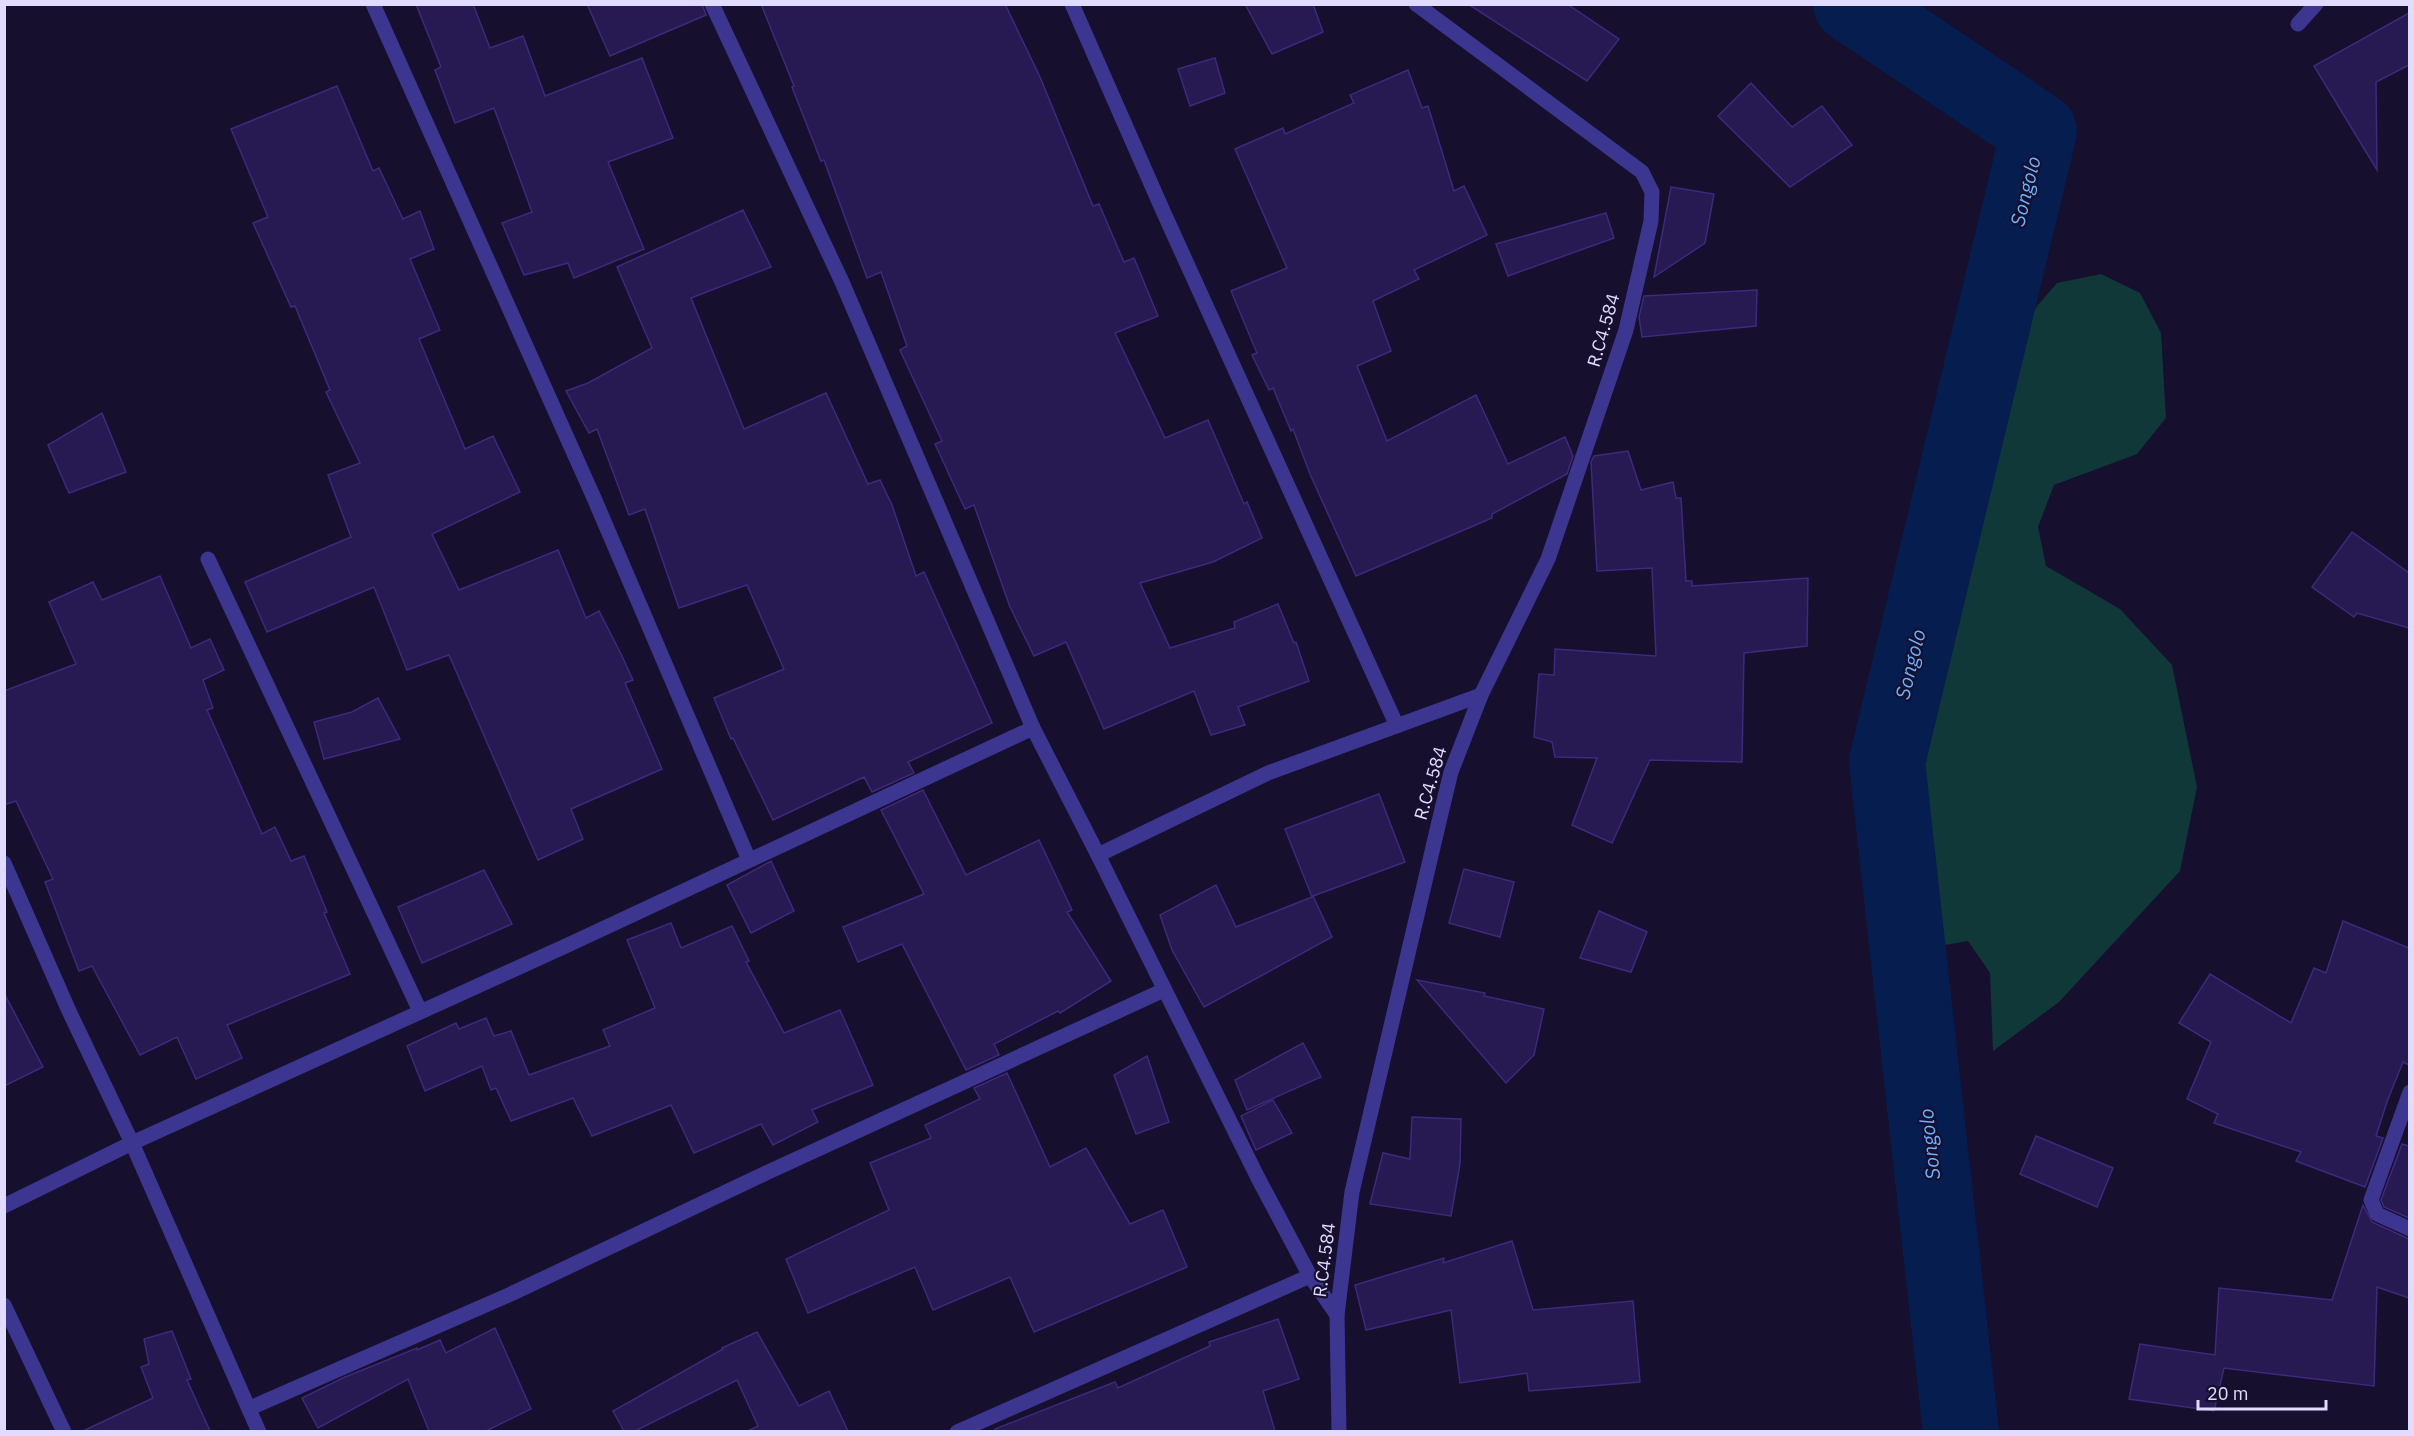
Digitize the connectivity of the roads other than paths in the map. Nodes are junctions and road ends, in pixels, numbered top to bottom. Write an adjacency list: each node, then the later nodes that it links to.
1 (373, 4): 12 (street)
2 (712, 4): 10 (street)
3 (1072, 4): 9 (street)
4 (1416, 4): 8 (street, R.C4.584)
5 (2316, 4): 6 (street)
6 (2298, 24)
7 (208, 559): 15 (street)
8 (1481, 695): 9 (street); 22 (street, R.C4.584)
9 (1397, 726): 11 (street)
10 (1033, 728): 11 (street); 12 (street)
11 (1098, 855): 14 (street)
12 (749, 860): 15 (street)
13 (4, 863): 17 (street)
14 (1164, 990): 20 (street); 23 (street)
15 (420, 1011): 17 (street)
16 (2409, 1092): 19 (street)
17 (132, 1143): 18 (street); 23 (street)
18 (4, 1206)
19 (2409, 1229)
20 (1310, 1276): 22 (street); 26 (street)
21 (4, 1305): 24 (street)
22 (1337, 1315): 27 (street, R.C4.584)
23 (250, 1408): 25 (street)
24 (64, 1431)
25 (259, 1431)
26 (957, 1431)
27 (1339, 1431)

